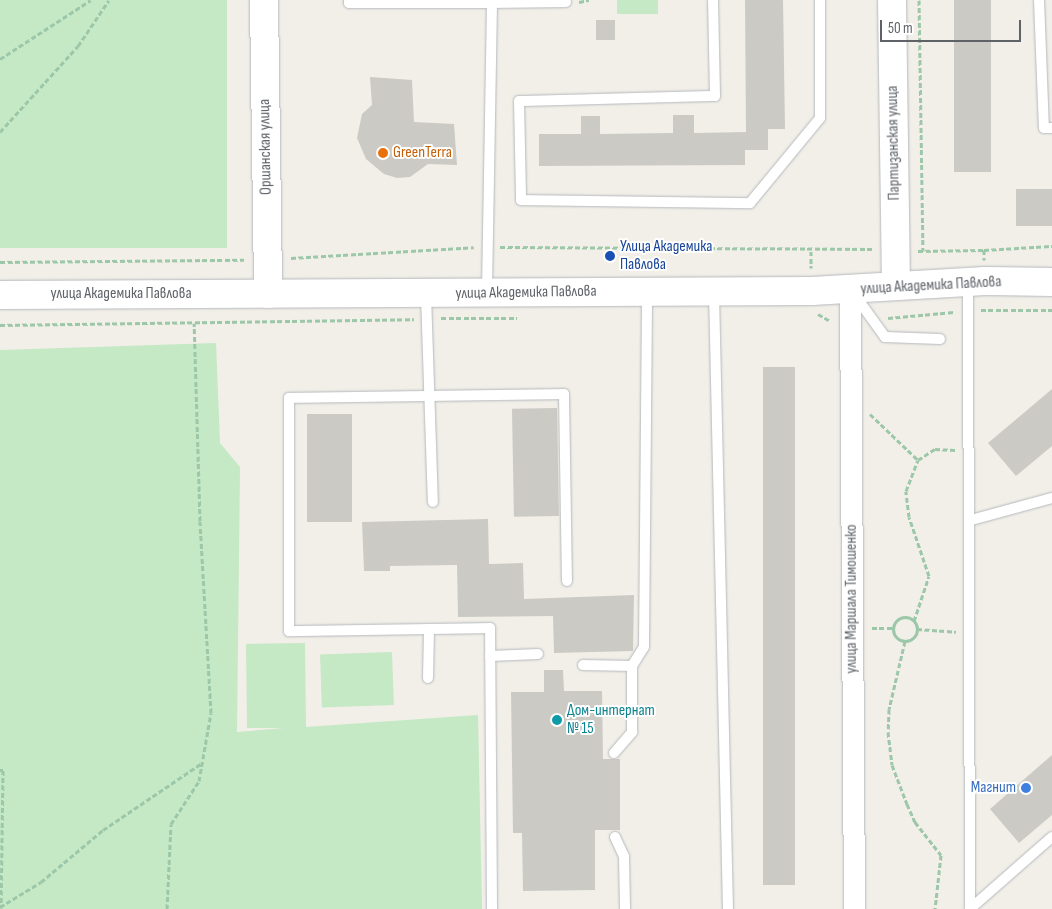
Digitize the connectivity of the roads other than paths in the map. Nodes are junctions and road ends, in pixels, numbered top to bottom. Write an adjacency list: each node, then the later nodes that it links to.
1 (264, 0): 16 (street, Оршанская улица)
2 (349, 0): 8 (lane)
3 (713, 0): 4 (lane)
4 (820, 0)
5 (892, 0): 12 (street, Партизанская улица)
6 (1039, 0): 9 (lane)
7 (566, 2): 8 (lane)
8 (492, 3): 17 (lane)
9 (1052, 128)
10 (977, 282): 11 (street, улица Академика Павлова); 12 (street, улица Академика Павлова); 24 (lane)
11 (1052, 282)
12 (896, 286): 13 (street, улица Академика Павлова)
13 (850, 290): 15 (street, улица Академика Павлова); 20 (lane); 38 (street, улица Маршала Тимошенко)
14 (646, 292): 15 (street, улица Академика Павлова); 17 (street, улица Академика Павлова); 30 (lane)
15 (714, 292): 37 (lane)
16 (268, 294): 18 (street, улица Академика Павлова); 19 (street, улица Академика Павлова)
17 (487, 294): 19 (street, улица Академика Павлова)
18 (0, 295)
19 (426, 295): 21 (lane)
20 (940, 338)
21 (430, 395): 23 (lane); 25 (lane); 26 (lane)
22 (1052, 498): 24 (lane)
23 (433, 502)
24 (971, 520): 39 (lane)
25 (567, 581)
26 (429, 629): 28 (lane); 31 (lane)
27 (538, 654): 28 (lane)
28 (490, 656): 35 (lane)
29 (583, 665): 30 (lane)
30 (632, 666): 32 (lane)
31 (428, 678)
32 (614, 752)
33 (615, 837): 36 (lane)
34 (1052, 837): 39 (lane)
35 (492, 909)
36 (625, 909)
37 (728, 909)
38 (854, 909)
39 (970, 909)

